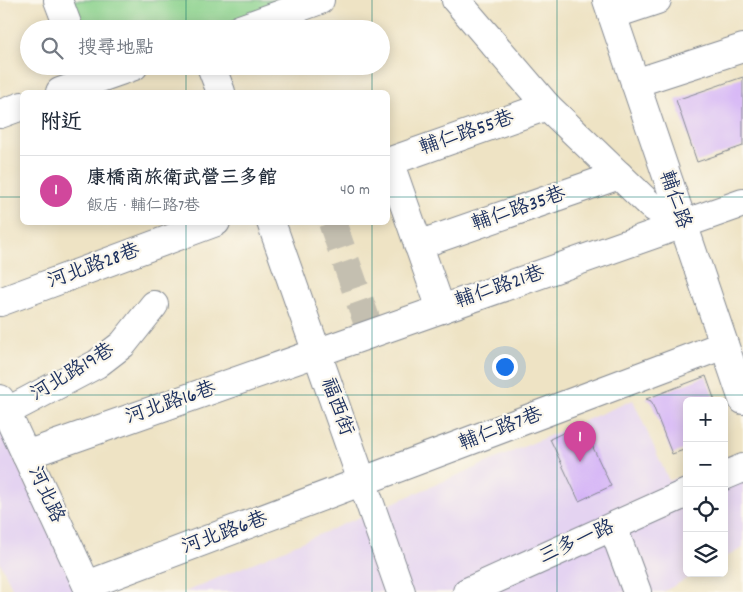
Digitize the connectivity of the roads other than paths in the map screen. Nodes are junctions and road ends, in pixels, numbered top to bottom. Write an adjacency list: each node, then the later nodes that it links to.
1 (58, 0): 6 (street)
2 (320, 0): 7 (street)
3 (456, 0): 14 (street)
4 (657, 0): 5 (street)
5 (610, 8): 11 (street, 輔仁路)
6 (66, 20)
7 (265, 20)
8 (743, 48): 11 (street)
9 (86, 75): 12 (street)
10 (214, 75): 13 (street)
11 (635, 83): 21 (street, 輔仁路)
12 (63, 90)
13 (220, 90)
14 (547, 106): 17 (street, 輔仁路55巷); 19 (street)
15 (20, 107): 16 (street)
16 (0, 114)
17 (390, 161)
18 (390, 168): 24 (street)
19 (619, 176): 21 (street); 24 (street, 輔仁路35巷)
20 (743, 203): 21 (street, 輔仁路21巷)
21 (682, 224): 27 (street, 輔仁路21巷); 28 (street, 輔仁路)
22 (208, 225): 25 (street, 河北路28巷)
23 (272, 225): 29 (street, 福西街)
24 (418, 245): 27 (street)
25 (0, 302)
26 (154, 305): 31 (street, 河北路19巷)
27 (441, 309): 29 (street, 輔仁路21巷)
28 (724, 345): 30 (street, 輔仁路); 35 (street, 輔仁路7巷)
29 (317, 352): 32 (street, 河北路16巷); 35 (street, 福西街)
30 (743, 400)
31 (3, 405): 32 (street, 河北路)
32 (26, 455): 38 (street, 河北路)
33 (743, 468): 34 (street)
34 (728, 474)
35 (363, 482): 38 (street, 河北路6巷); 39 (street, 福西街)
36 (683, 495): 37 (street, 三多一路)
37 (613, 527): 40 (street, 三多一路); 41 (street)
38 (88, 588)
39 (402, 592)
40 (467, 592)
41 (636, 592)

